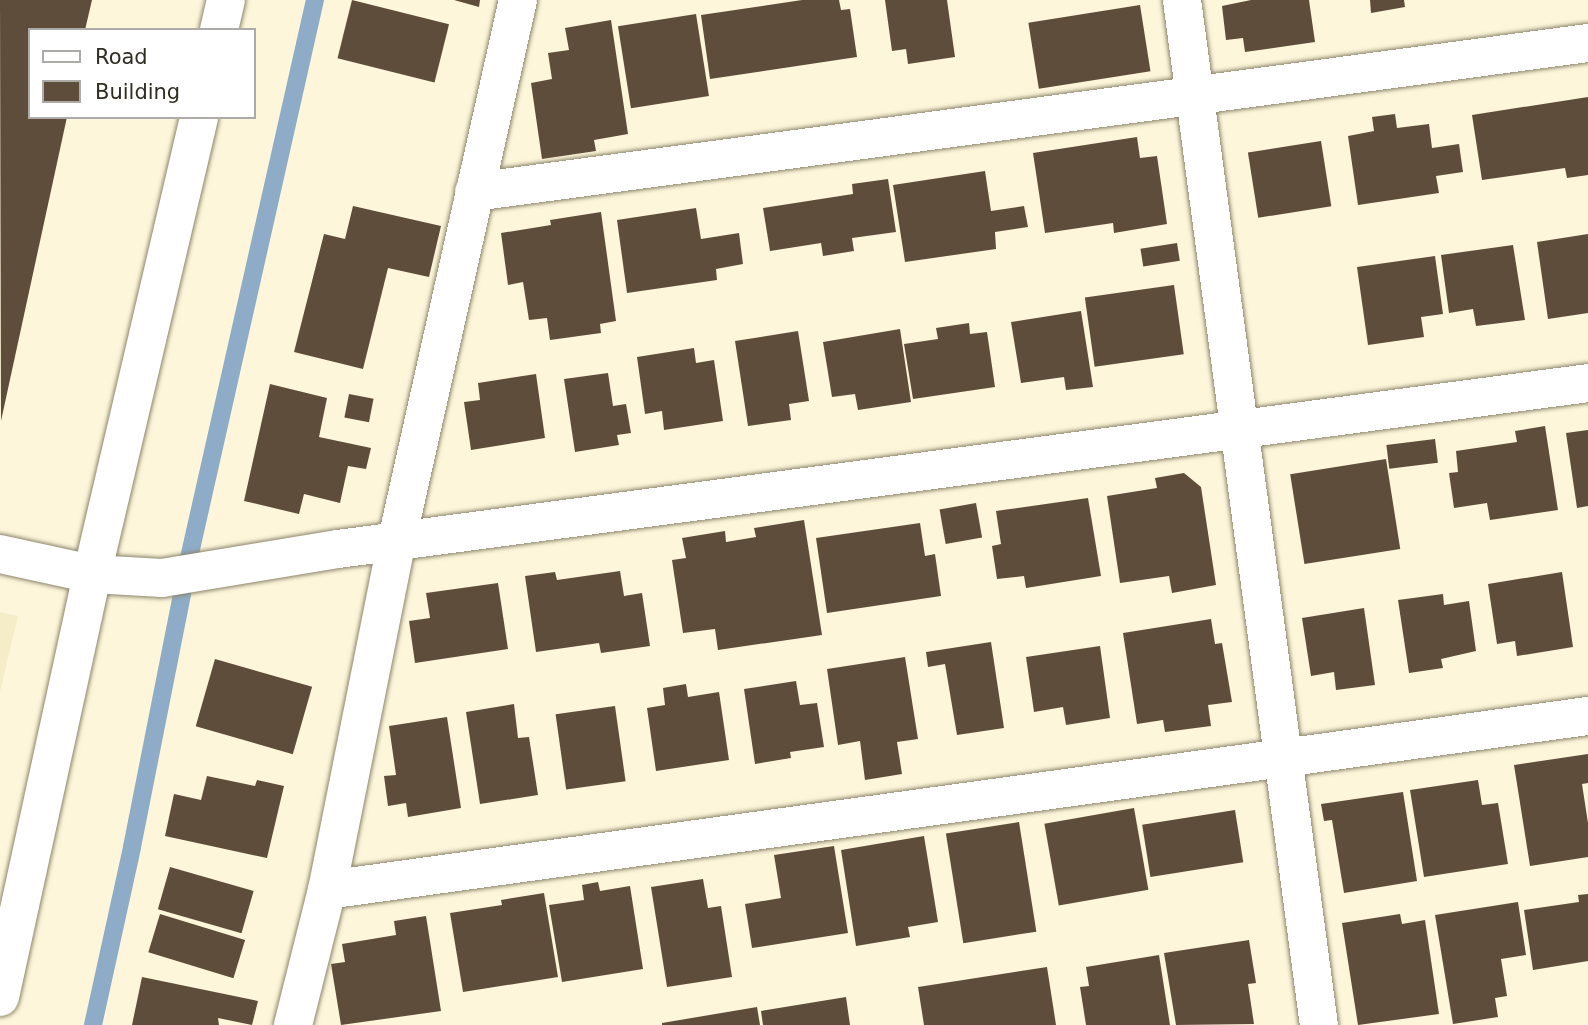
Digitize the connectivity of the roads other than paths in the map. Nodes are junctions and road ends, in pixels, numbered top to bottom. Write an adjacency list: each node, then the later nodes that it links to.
1 (226, 0): 4 (street)
2 (518, 0): 8 (street)
3 (1182, 0): 6 (street)
4 (219, 28)
5 (1588, 43): 6 (street)
6 (1195, 96): 8 (street); 10 (street)
7 (198, 119): 13 (street)
8 (474, 192): 11 (street)
9 (1588, 383): 10 (street)
10 (1239, 430): 11 (street); 15 (street)
11 (396, 544): 13 (street); 16 (street)
12 (0, 554): 13 (street)
13 (92, 574): 17 (street)
14 (1588, 716): 15 (street)
15 (1282, 759): 16 (street); 19 (street)
16 (327, 890): 18 (street)
17 (0, 997)
18 (293, 1025)
19 (1319, 1025)

